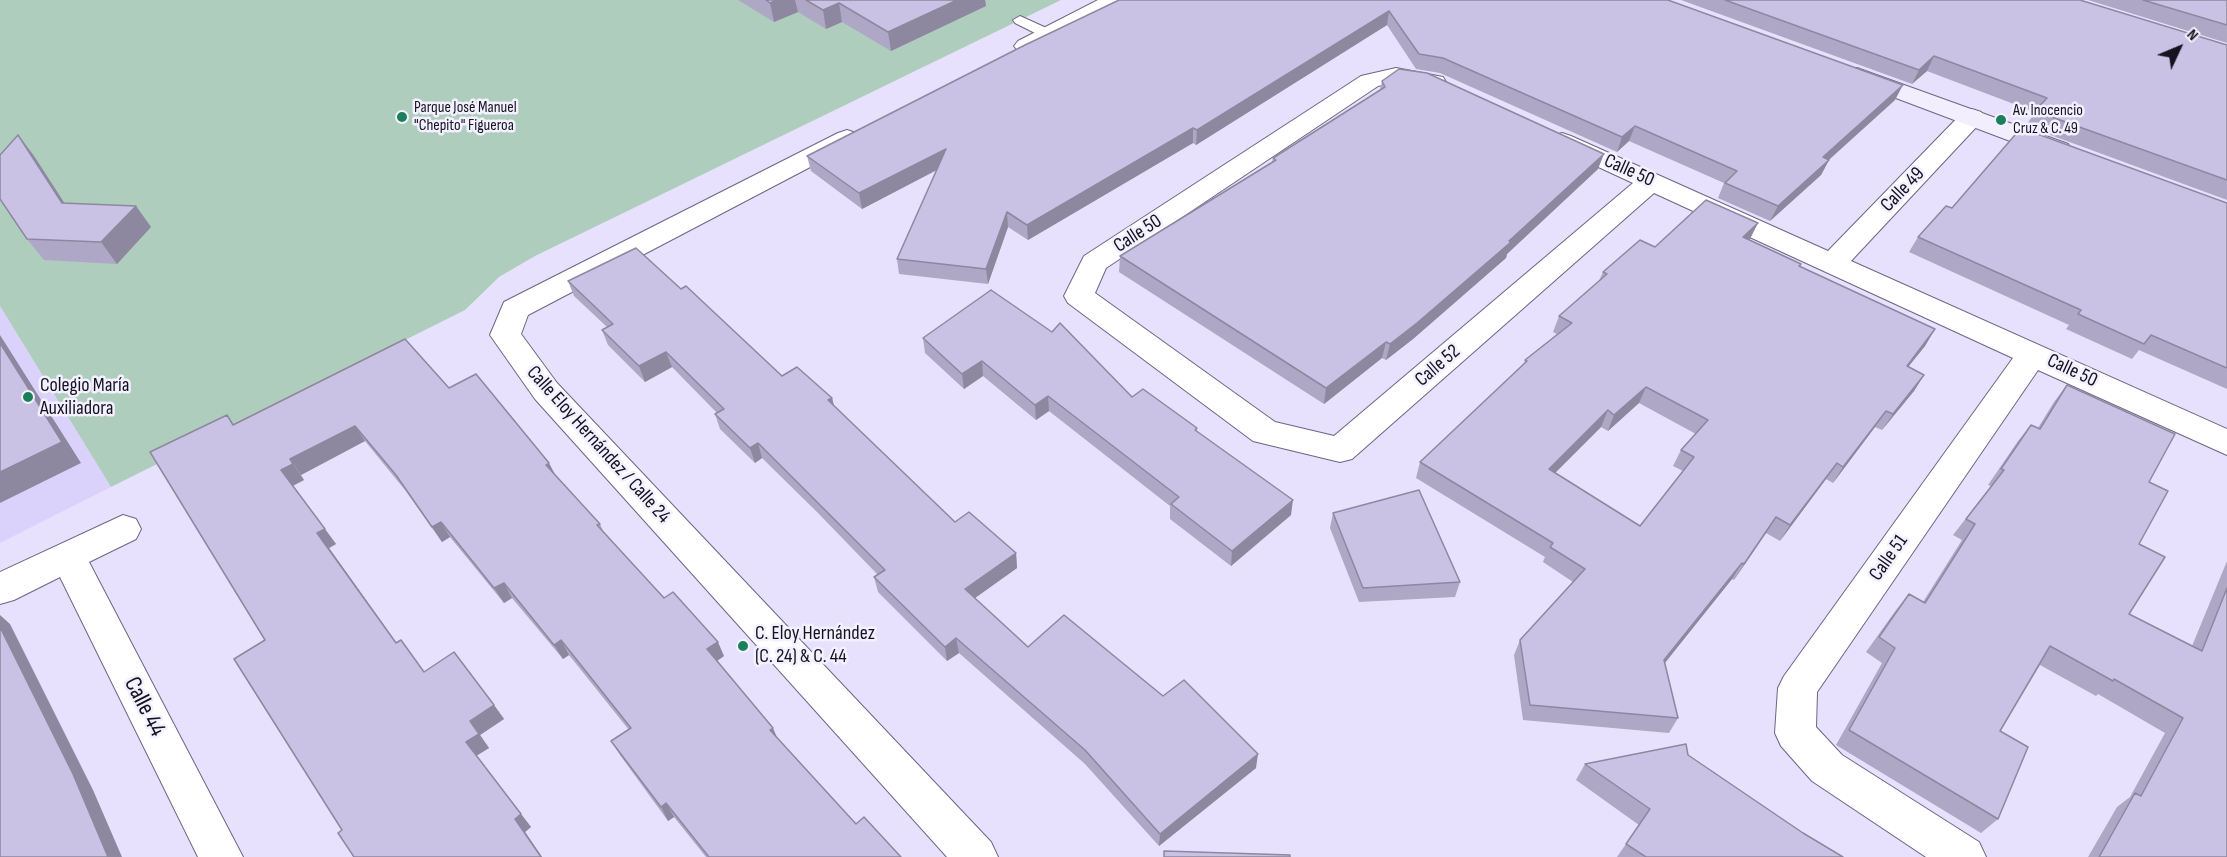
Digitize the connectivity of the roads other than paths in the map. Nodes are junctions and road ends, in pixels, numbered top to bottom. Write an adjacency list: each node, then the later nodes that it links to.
1 (1115, 0): 3 (street)
2 (1020, 20): 3 (lane)
3 (1048, 34): 4 (street)
4 (996, 61)
5 (1840, 69): 7 (street)
6 (1462, 94): 14 (street, Calle 50)
7 (1972, 117): 10 (street); 12 (street, Calle 49)
8 (870, 126): 20 (street, Calle Eloy Hernández / Calle 24)
9 (1536, 128): 11 (street, Calle 50)
10 (2083, 158)
11 (1652, 181): 12 (street, Calle 50); 14 (street, Calle 52)
12 (1834, 262): 13 (street, Calle 50)
13 (2033, 353): 15 (street, Calle 50); 21 (street, Calle 51)
14 (1204, 387)
15 (2227, 443)
16 (123, 529): 17 (street)
17 (68, 556): 18 (street); 19 (street, Calle 44)
18 (1, 589)
19 (221, 857)
20 (976, 857)
21 (1964, 857)

